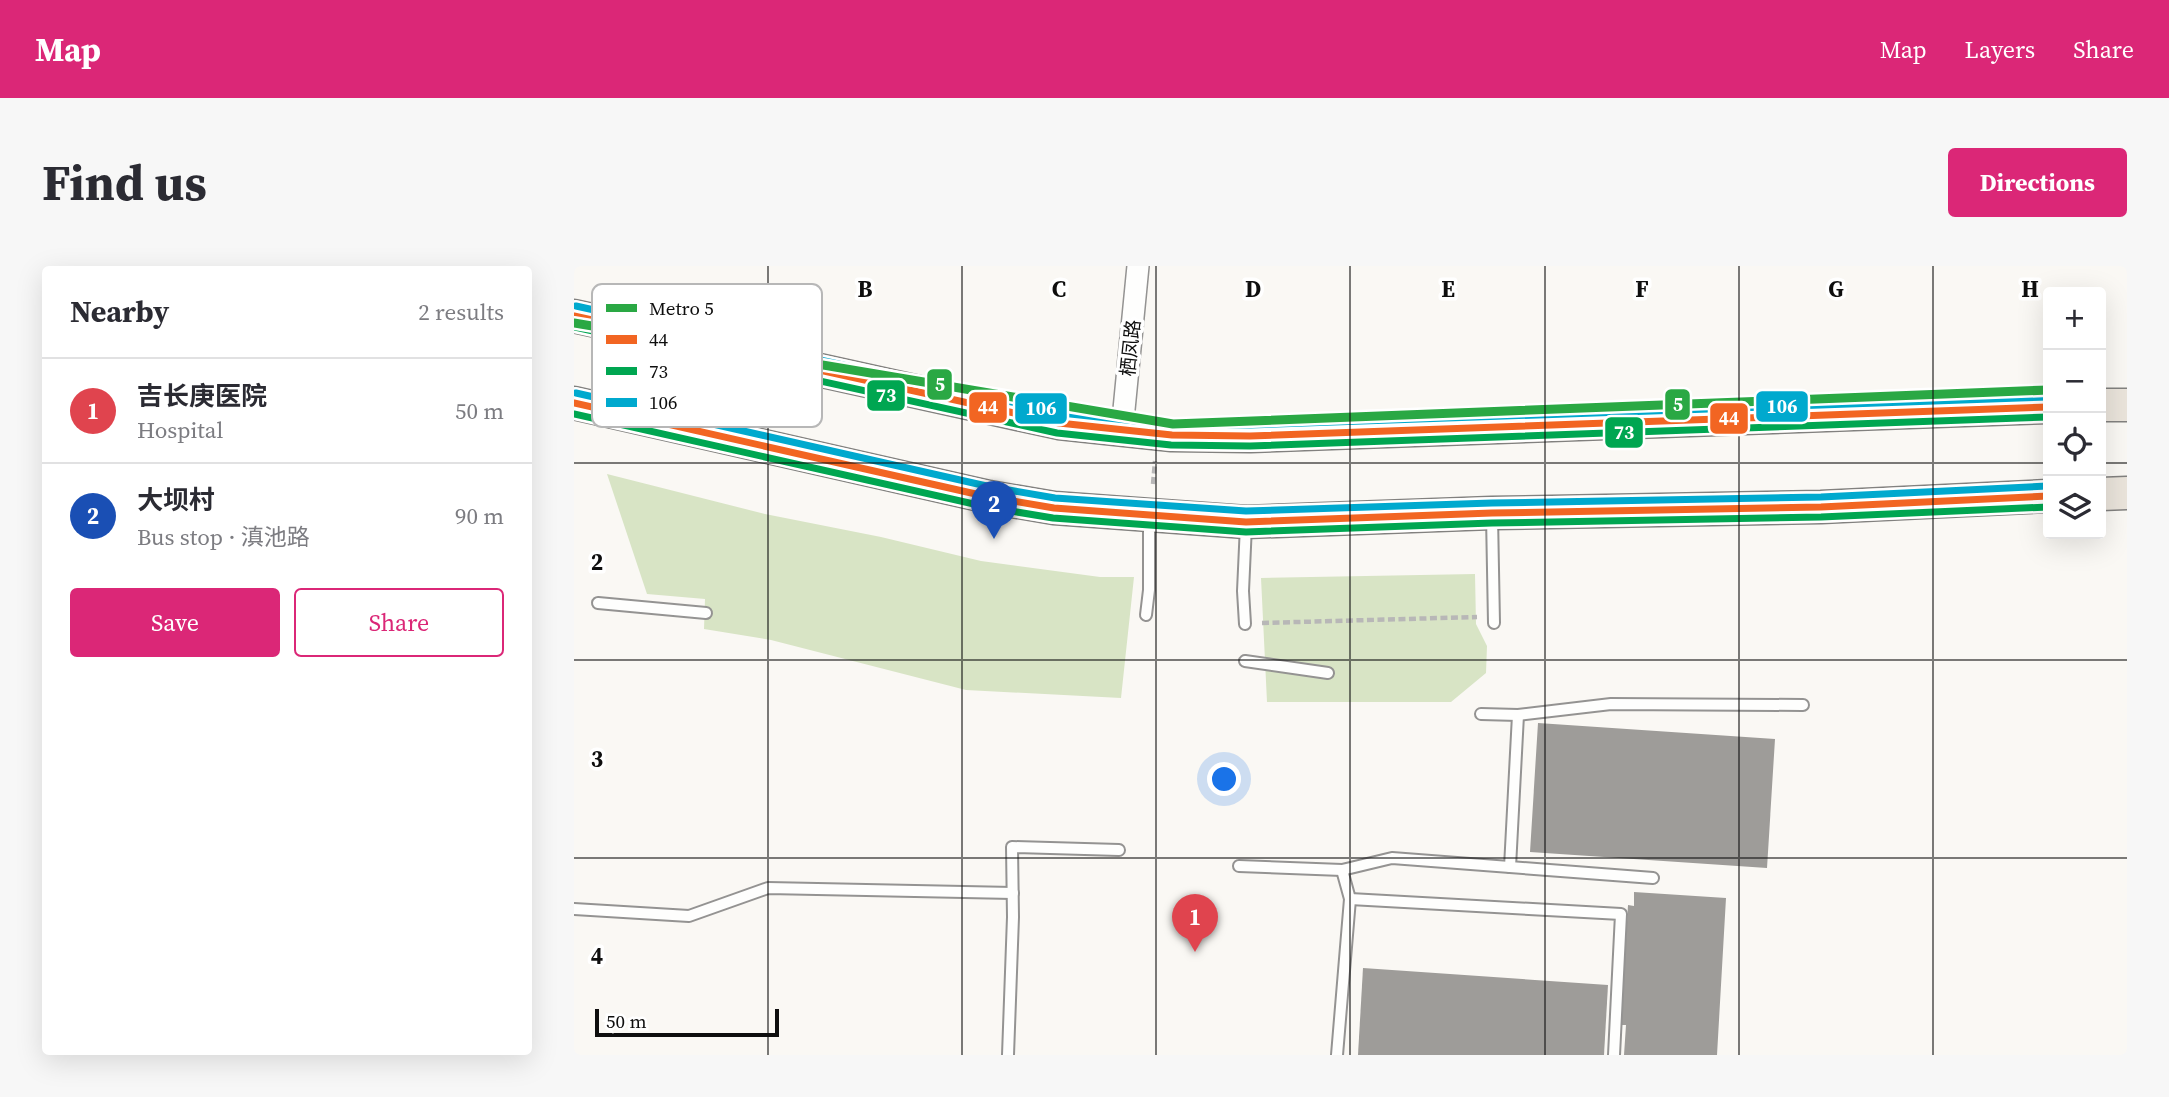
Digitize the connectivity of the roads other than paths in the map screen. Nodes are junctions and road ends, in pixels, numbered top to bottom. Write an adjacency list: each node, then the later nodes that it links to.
1 (1138, 266): 11 (street, 栖凤路)
2 (574, 316): 3 (main road)
3 (592, 320)
4 (822, 371): 11 (main road)
5 (574, 403): 8 (main road)
6 (2106, 405): 7 (main road)
7 (2127, 405)
8 (592, 407)
9 (2043, 407): 11 (main road)
10 (681, 427): 16 (main road)
11 (1122, 430)
12 (2127, 493): 13 (main road)
13 (2106, 494)
14 (2043, 496): 15 (main road)
15 (1492, 513): 17 (main road); 21 (lane)
16 (1150, 516): 17 (main road); 20 (lane)
17 (1246, 522): 22 (lane)
18 (598, 603): 19 (lane)
19 (706, 613)
20 (1146, 614)
21 (1494, 623)
22 (1245, 624)
23 (1245, 661): 24 (lane)
24 (1328, 673)
25 (1802, 705): 27 (lane)
26 (1481, 714): 27 (lane)
27 (1518, 715): 30 (lane)
28 (1119, 850): 33 (lane)
29 (1239, 866): 31 (lane)
30 (1510, 867): 31 (lane); 32 (lane)
31 (1342, 870): 34 (lane)
32 (1653, 878)
33 (1013, 893): 35 (lane); 36 (lane)
34 (1350, 899): 37 (lane); 38 (lane)
35 (574, 909)
36 (1008, 1055)
37 (1337, 1055)
38 (1614, 1055)

